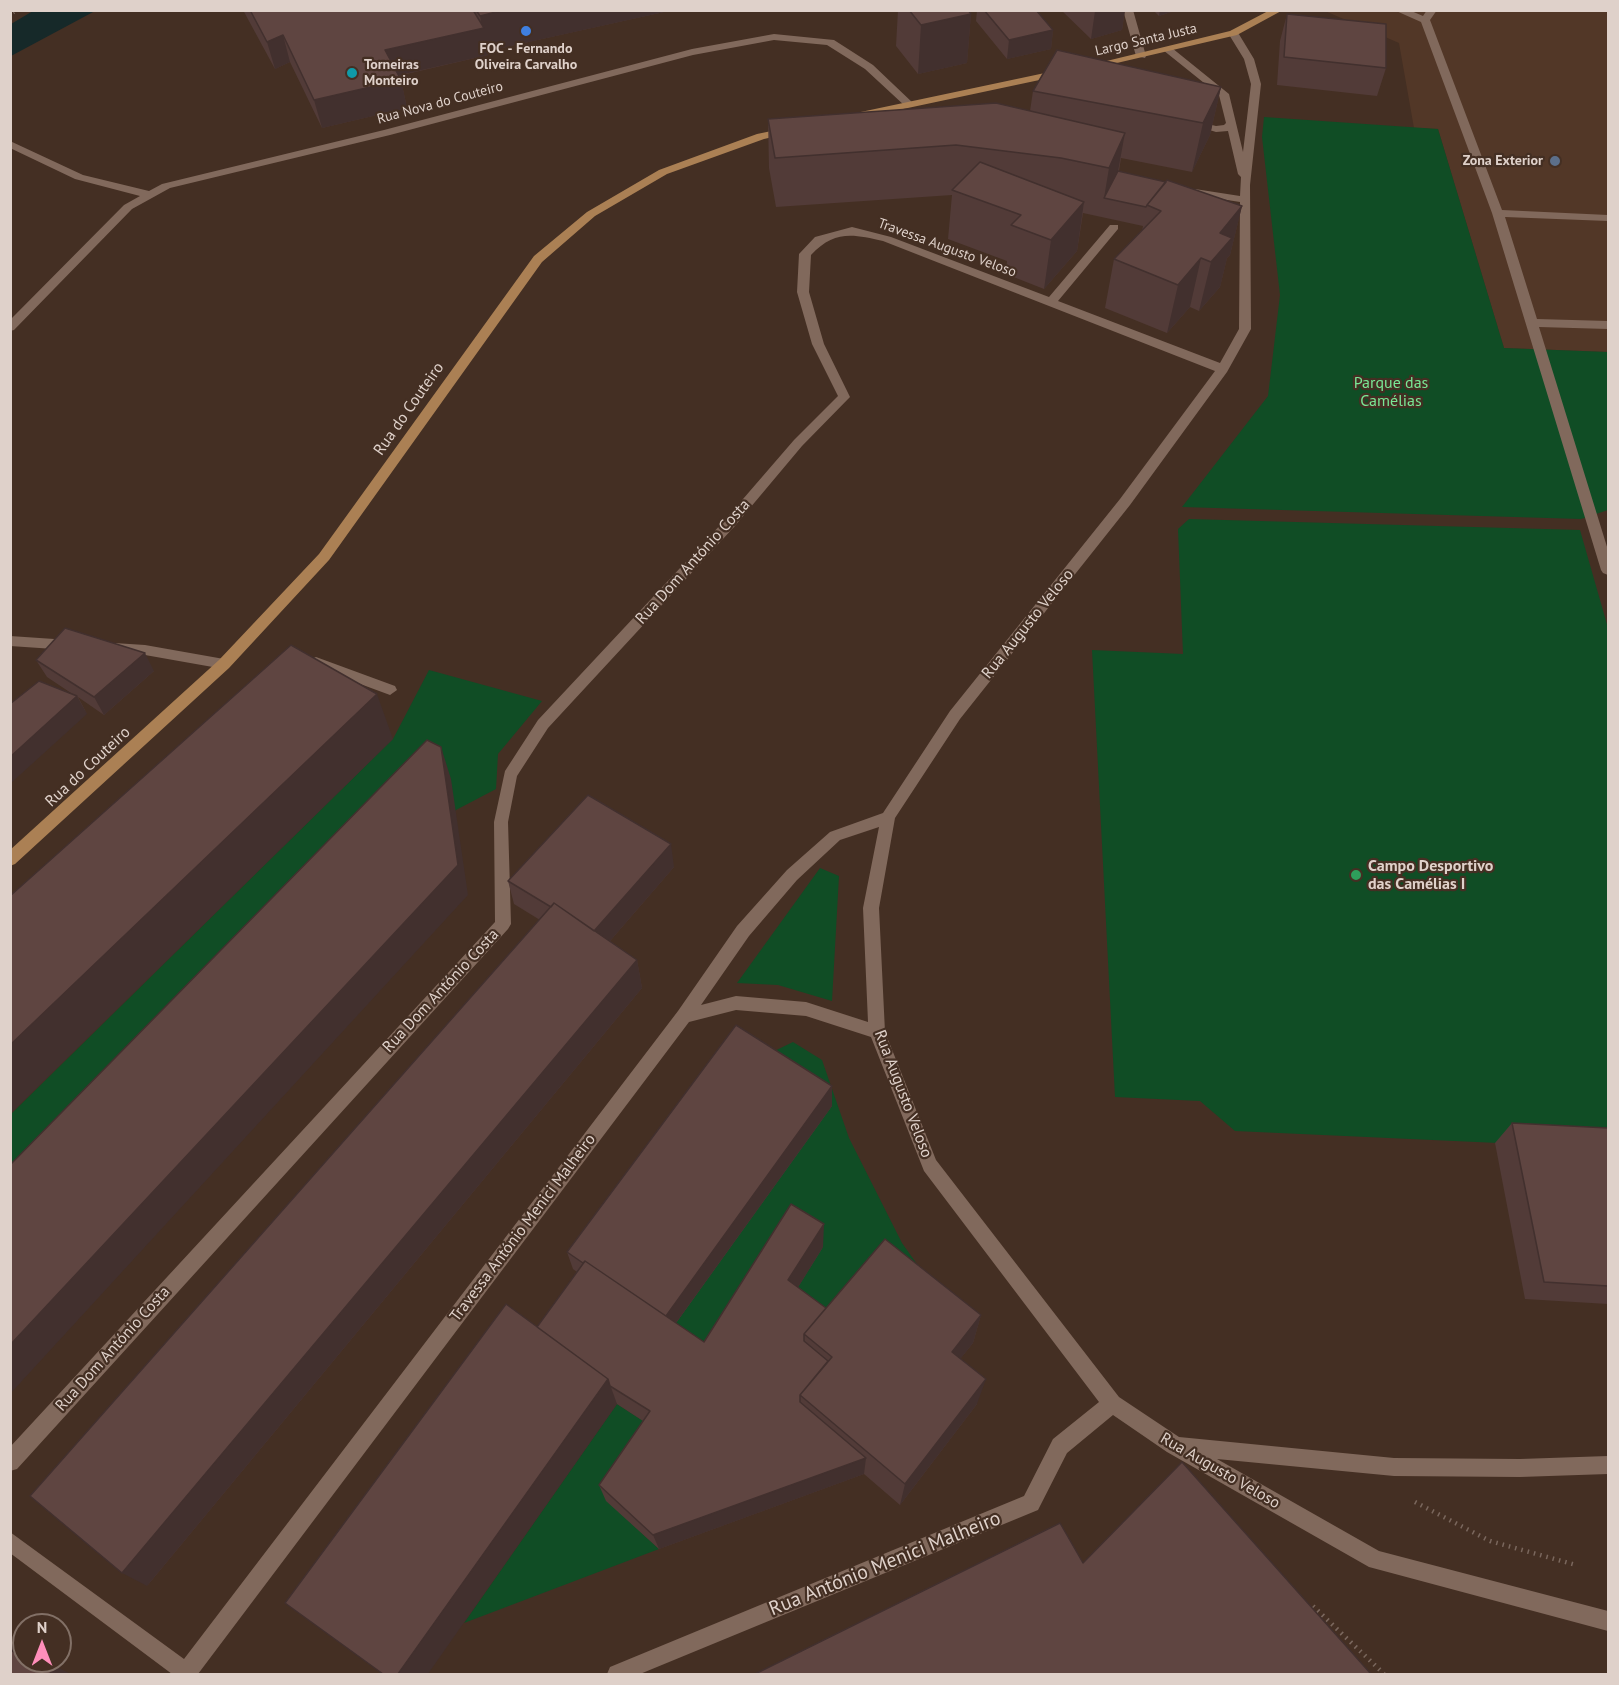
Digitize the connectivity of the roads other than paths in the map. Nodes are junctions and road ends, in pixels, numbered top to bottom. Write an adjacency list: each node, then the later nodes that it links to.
1 (1128, 10): 8 (street)
2 (1278, 10): 6 (main road, Largo Santa Justa)
3 (1399, 10): 5 (street)
4 (1432, 10): 5 (street)
5 (1425, 20): 23 (street)
6 (1233, 33): 7 (main road, Largo Santa Justa); 19 (street, Rua Augusto Veloso)
7 (1168, 50): 8 (main road, Largo Santa Justa); 16 (street, Rua Augusto Veloso)
8 (1141, 56): 9 (main road, Largo Santa Justa)
9 (1076, 69)
10 (1065, 72): 11 (main road)
11 (1043, 76): 12 (street); 13 (main road)
12 (1059, 88)
13 (909, 104): 14 (main road); 21 (street, Rua Nova do Couteiro)
14 (841, 119)
15 (1180, 120): 16 (street)
16 (1231, 123): 19 (street, Rua Augusto Veloso)
17 (795, 129): 34 (main road, Rua do Couteiro)
18 (10, 144): 21 (street)
19 (1245, 186): 22 (street, Rua Augusto Veloso)
20 (1181, 189): 22 (street)
21 (151, 195): 29 (street, Rua Nova do Couteiro)
22 (1245, 200): 30 (street, Rua Augusto Veloso)
23 (1498, 213): 24 (street); 27 (street)
24 (1608, 218)
25 (1114, 227): 26 (street)
26 (1050, 303): 30 (street, Travessa Augusto Veloso); 31 (street, Travessa Augusto Veloso)
27 (1532, 322): 28 (street); 32 (street)
28 (1608, 325)
29 (10, 327)
30 (1223, 369): 37 (street, Rua Augusto Veloso)
31 (844, 397): 43 (street, Rua Dom António Costa)
32 (1608, 570)
33 (10, 642): 34 (street)
34 (224, 664): 38 (main road, Rua do Couteiro)
35 (297, 676): 36 (street)
36 (390, 690)
37 (888, 817): 39 (street, Travessa António Menici Malheiro); 40 (street, Rua Augusto Veloso)
38 (10, 860)
39 (684, 1016): 40 (street); 47 (street, Travessa António Menici Malheiro)
40 (877, 1032): 41 (street, Rua Augusto Veloso)
41 (1112, 1404): 42 (street, Rua Augusto Veloso); 48 (street, Rua António Menici Malheiro)
42 (1174, 1445): 44 (street); 46 (street, Rua Augusto Veloso)
43 (10, 1462)
44 (1608, 1465)
45 (10, 1541): 47 (street)
46 (1608, 1621)
47 (187, 1674)
48 (617, 1674)

